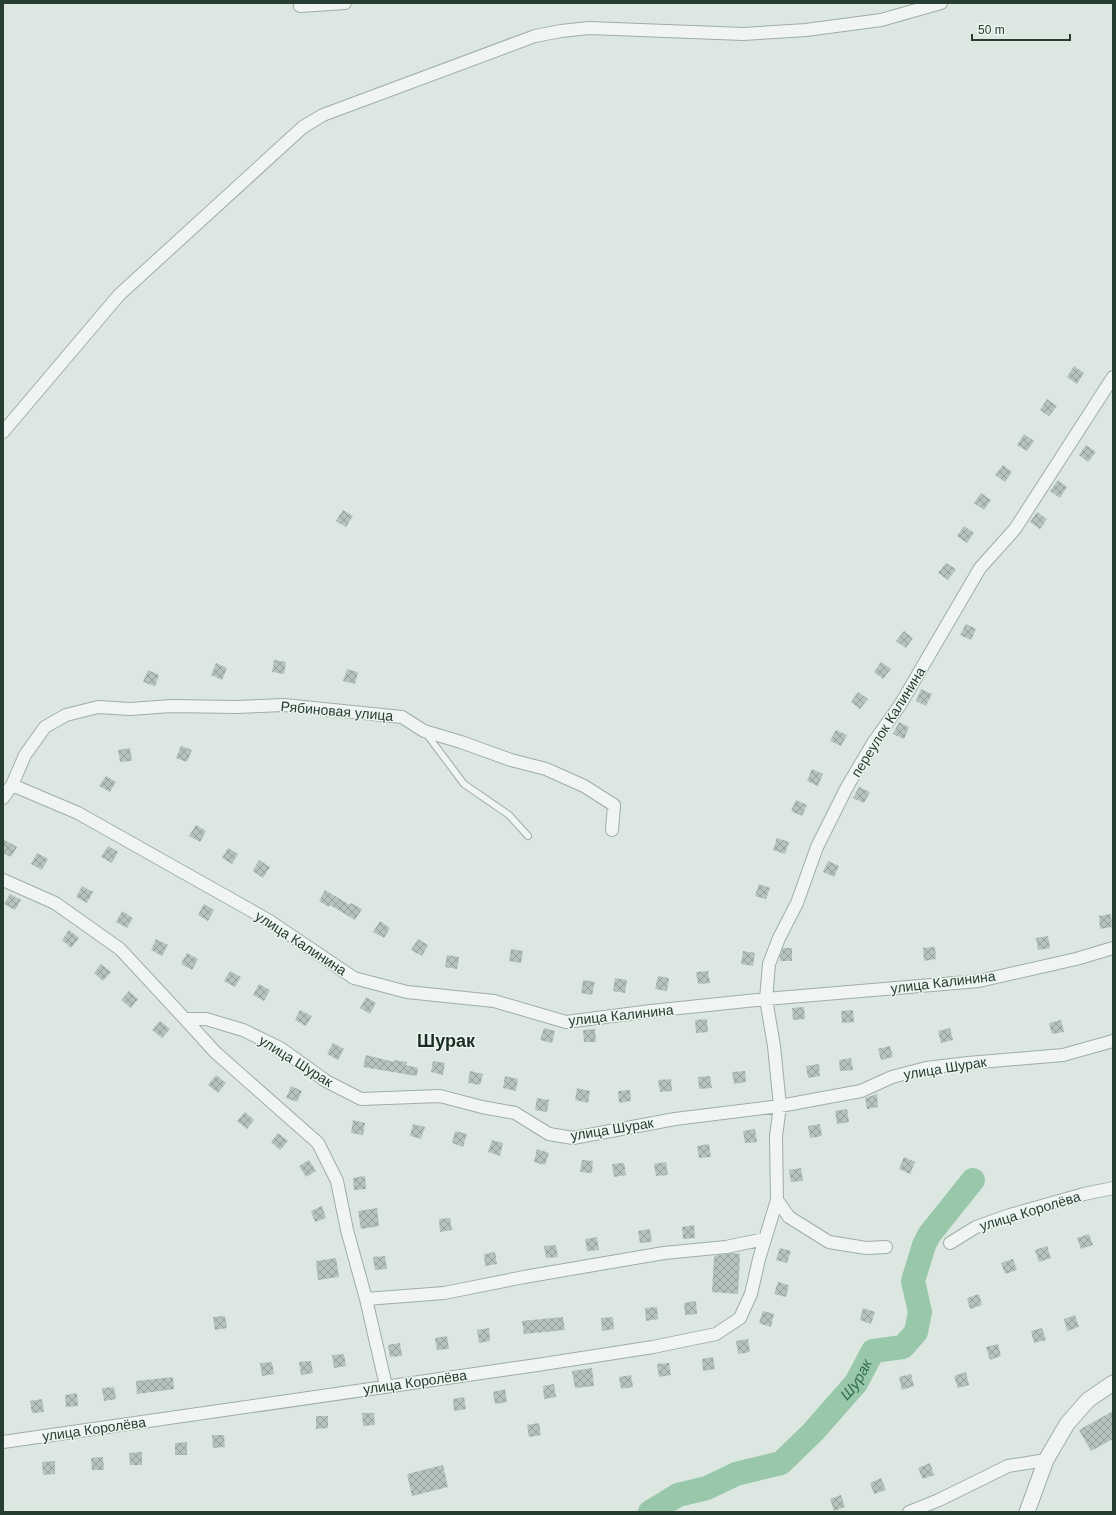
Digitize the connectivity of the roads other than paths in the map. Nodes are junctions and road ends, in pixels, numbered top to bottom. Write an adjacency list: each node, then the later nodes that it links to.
1 (345, 3): 3 (street)
2 (941, 3): 5 (street)
3 (300, 6)
4 (1113, 377): 13 (street, переулок Калинина)
5 (3, 432)
6 (424, 731): 7 (street, Рябиновая улица); 9 (street, Рябиновая улица); 10 (lane)
7 (12, 785): 8 (street); 13 (street, улица Калинина)
8 (3, 798)
9 (612, 830)
10 (528, 836)
11 (3, 880): 14 (street)
12 (1113, 948): 13 (street, улица Калинина)
13 (766, 999): 16 (street, переулок Калинина)
14 (185, 1019): 16 (street, улица Шурак); 22 (street)
15 (1113, 1041): 16 (street, улица Шурак)
16 (780, 1106): 18 (street)
17 (1113, 1188): 20 (street, улица Королёва)
18 (777, 1200): 19 (street, улица Королёва); 21 (street)
19 (765, 1239): 22 (street); 24 (street, улица Королёва)
20 (950, 1243)
21 (886, 1247)
22 (366, 1299): 24 (street)
23 (1113, 1383): 26 (street)
24 (386, 1386): 25 (street, улица Королёва)
25 (3, 1442)
26 (1046, 1460): 27 (street); 28 (street)
27 (909, 1512)
28 (1027, 1512)

